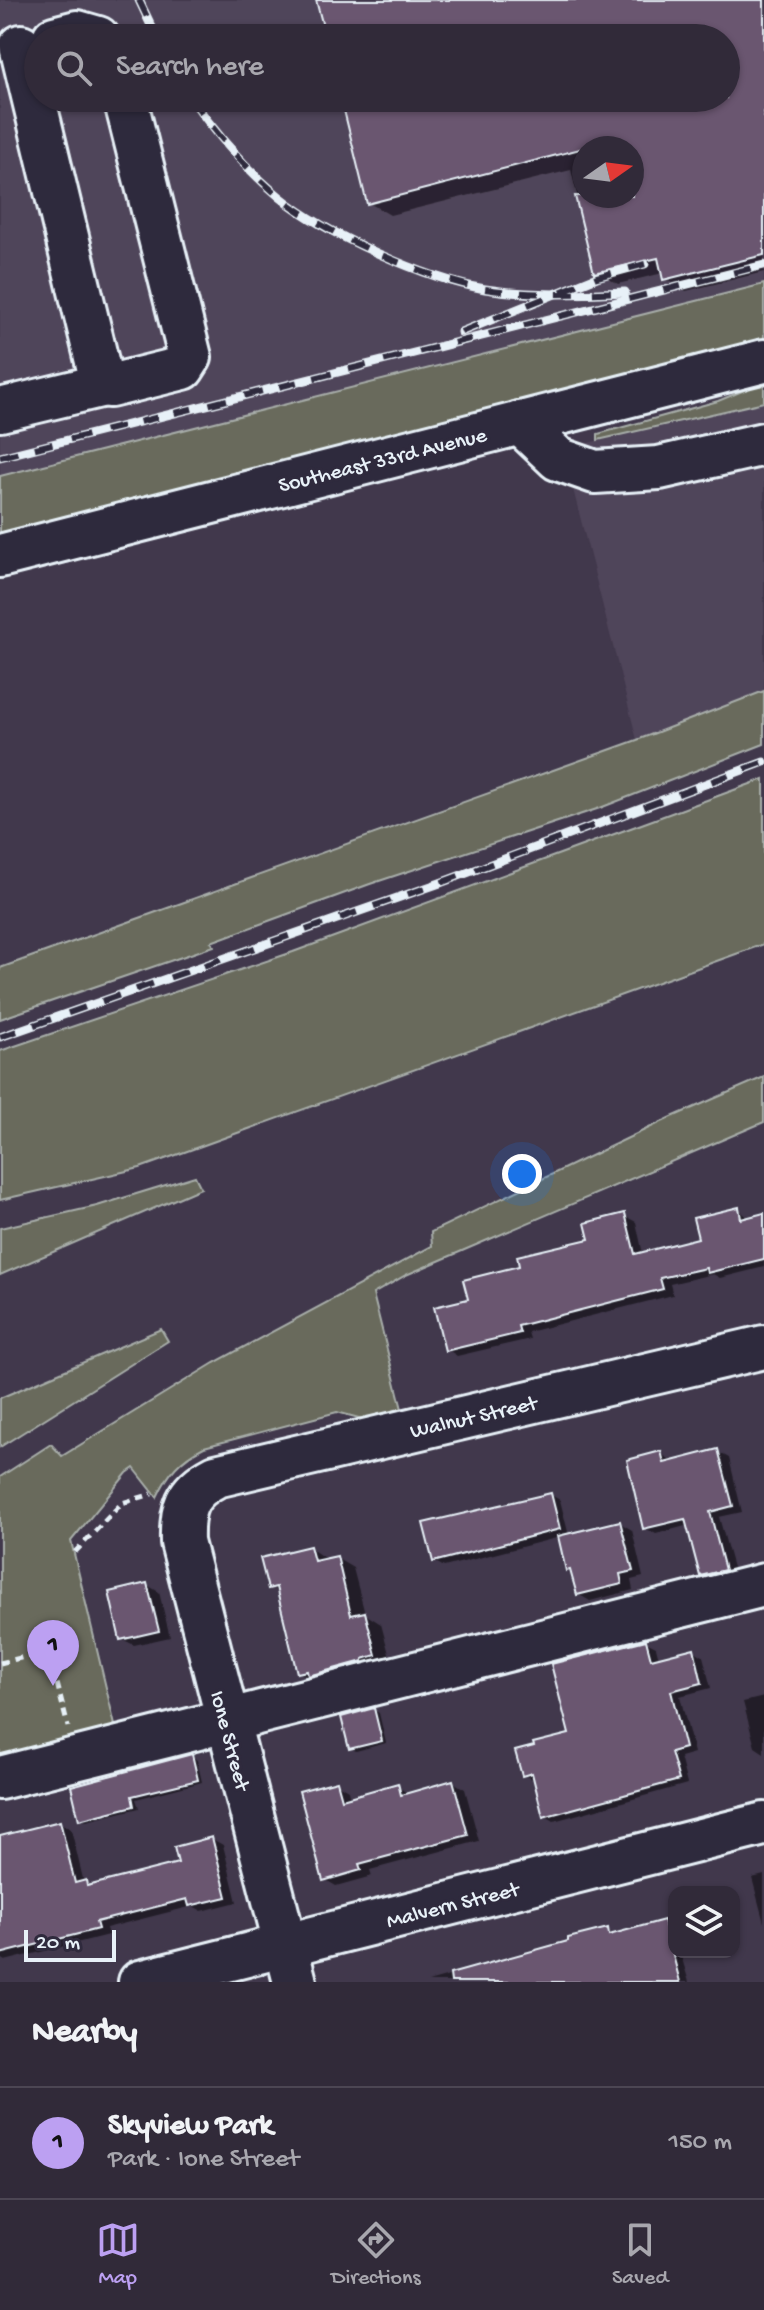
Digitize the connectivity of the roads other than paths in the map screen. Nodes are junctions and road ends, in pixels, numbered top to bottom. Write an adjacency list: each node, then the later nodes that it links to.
1 (43, 112): 4 (street)
2 (129, 112): 4 (street)
3 (764, 361): 6 (street, Southeast 33rd Avenue)
4 (104, 385): 5 (street)
5 (0, 410)
6 (520, 423): 7 (street); 8 (street, Southeast 33rd Avenue)
7 (764, 444)
8 (0, 556)
9 (764, 1347): 10 (street, Walnut Street)
10 (189, 1497): 12 (street, Ione Street)
11 (764, 1585): 12 (street)
12 (228, 1722): 13 (street); 15 (street, Ione Street)
13 (0, 1778)
14 (764, 1824): 15 (street, Malvern Street)
15 (291, 1963): 16 (street, Malvern Street)
16 (140, 1982)

